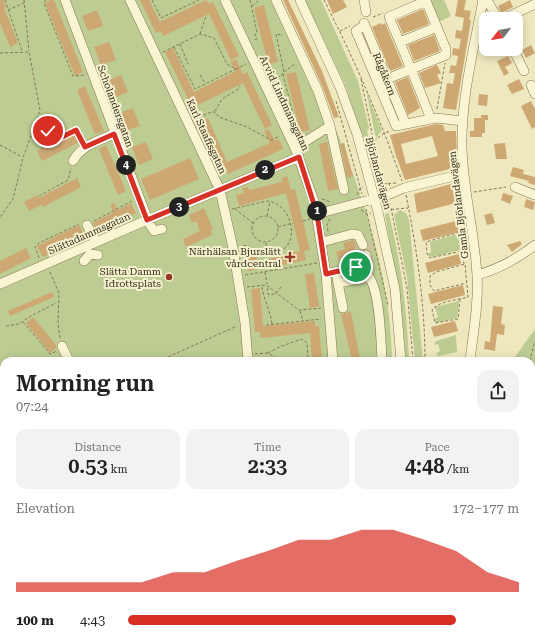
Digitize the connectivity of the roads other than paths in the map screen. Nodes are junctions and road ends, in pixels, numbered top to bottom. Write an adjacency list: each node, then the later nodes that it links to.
1 (65, 0): 21 (street, Scholandersgatan)
2 (130, 0): 27 (street, Karl Staaffsgatan)
3 (225, 0): 22 (street, Arvid Lindmansgatan)
4 (276, 0): 20 (street)
5 (300, 0): 30 (street, Björlandavägen)
6 (482, 0): 8 (street); 18 (street, Gamla Björlandavägen)
7 (535, 4): 9 (street)
8 (494, 12)
9 (517, 12)
10 (365, 14): 16 (street); 19 (street, Rågåkern)
11 (437, 27): 12 (street); 12 (street); 14 (street)
12 (400, 42): 14 (street)
13 (516, 56): 15 (street)
14 (410, 69): 16 (street); 17 (street)
15 (524, 71)
16 (387, 78): 19 (street)
17 (433, 118): 18 (street); 19 (street)
18 (463, 121): 25 (street, Gamla Björlandavägen)
19 (404, 125)
20 (330, 126): 22 (street); 28 (street)
21 (114, 134): 24 (street); 32 (street, Scholandersgatan)
22 (295, 148): 23 (street, Arvid Lindmansgatan)
23 (299, 157): 27 (street, Slättadammsgatan); 31 (street, Arvid Lindmansgatan)
24 (73, 161)
25 (463, 174): 30 (street); 42 (street, Gamla Björlandavägen)
26 (515, 187): 29 (street)
27 (220, 190): 32 (street, Slättadammsgatan); 48 (street, Karl Staaffsgatan)
28 (344, 190)
29 (535, 195)
30 (374, 198): 31 (street); 51 (street, Björlandavägen)
31 (313, 216): 36 (street, Arvid Lindmansgatan)
32 (147, 220): 34 (street); 35 (street, Slättadammsgatan)
33 (84, 227): 35 (street)
34 (162, 230)
35 (96, 242): 44 (street, Slättadammsgatan)
36 (322, 242): 37 (street); 41 (street, Arvid Lindmansgatan)
37 (363, 243)
38 (535, 245): 42 (street)
39 (366, 256): 40 (street)
40 (336, 272): 41 (street); 43 (street)
41 (326, 274): 49 (street, Arvid Lindmansgatan)
42 (477, 275): 52 (street, Gamla Björlandavägen)
43 (338, 283): 45 (street); 50 (street)
44 (0, 284)
45 (343, 308)
46 (62, 348): 47 (street)
47 (67, 357)
48 (250, 357)
49 (334, 357)
50 (382, 357)
51 (401, 357)
52 (470, 357)

